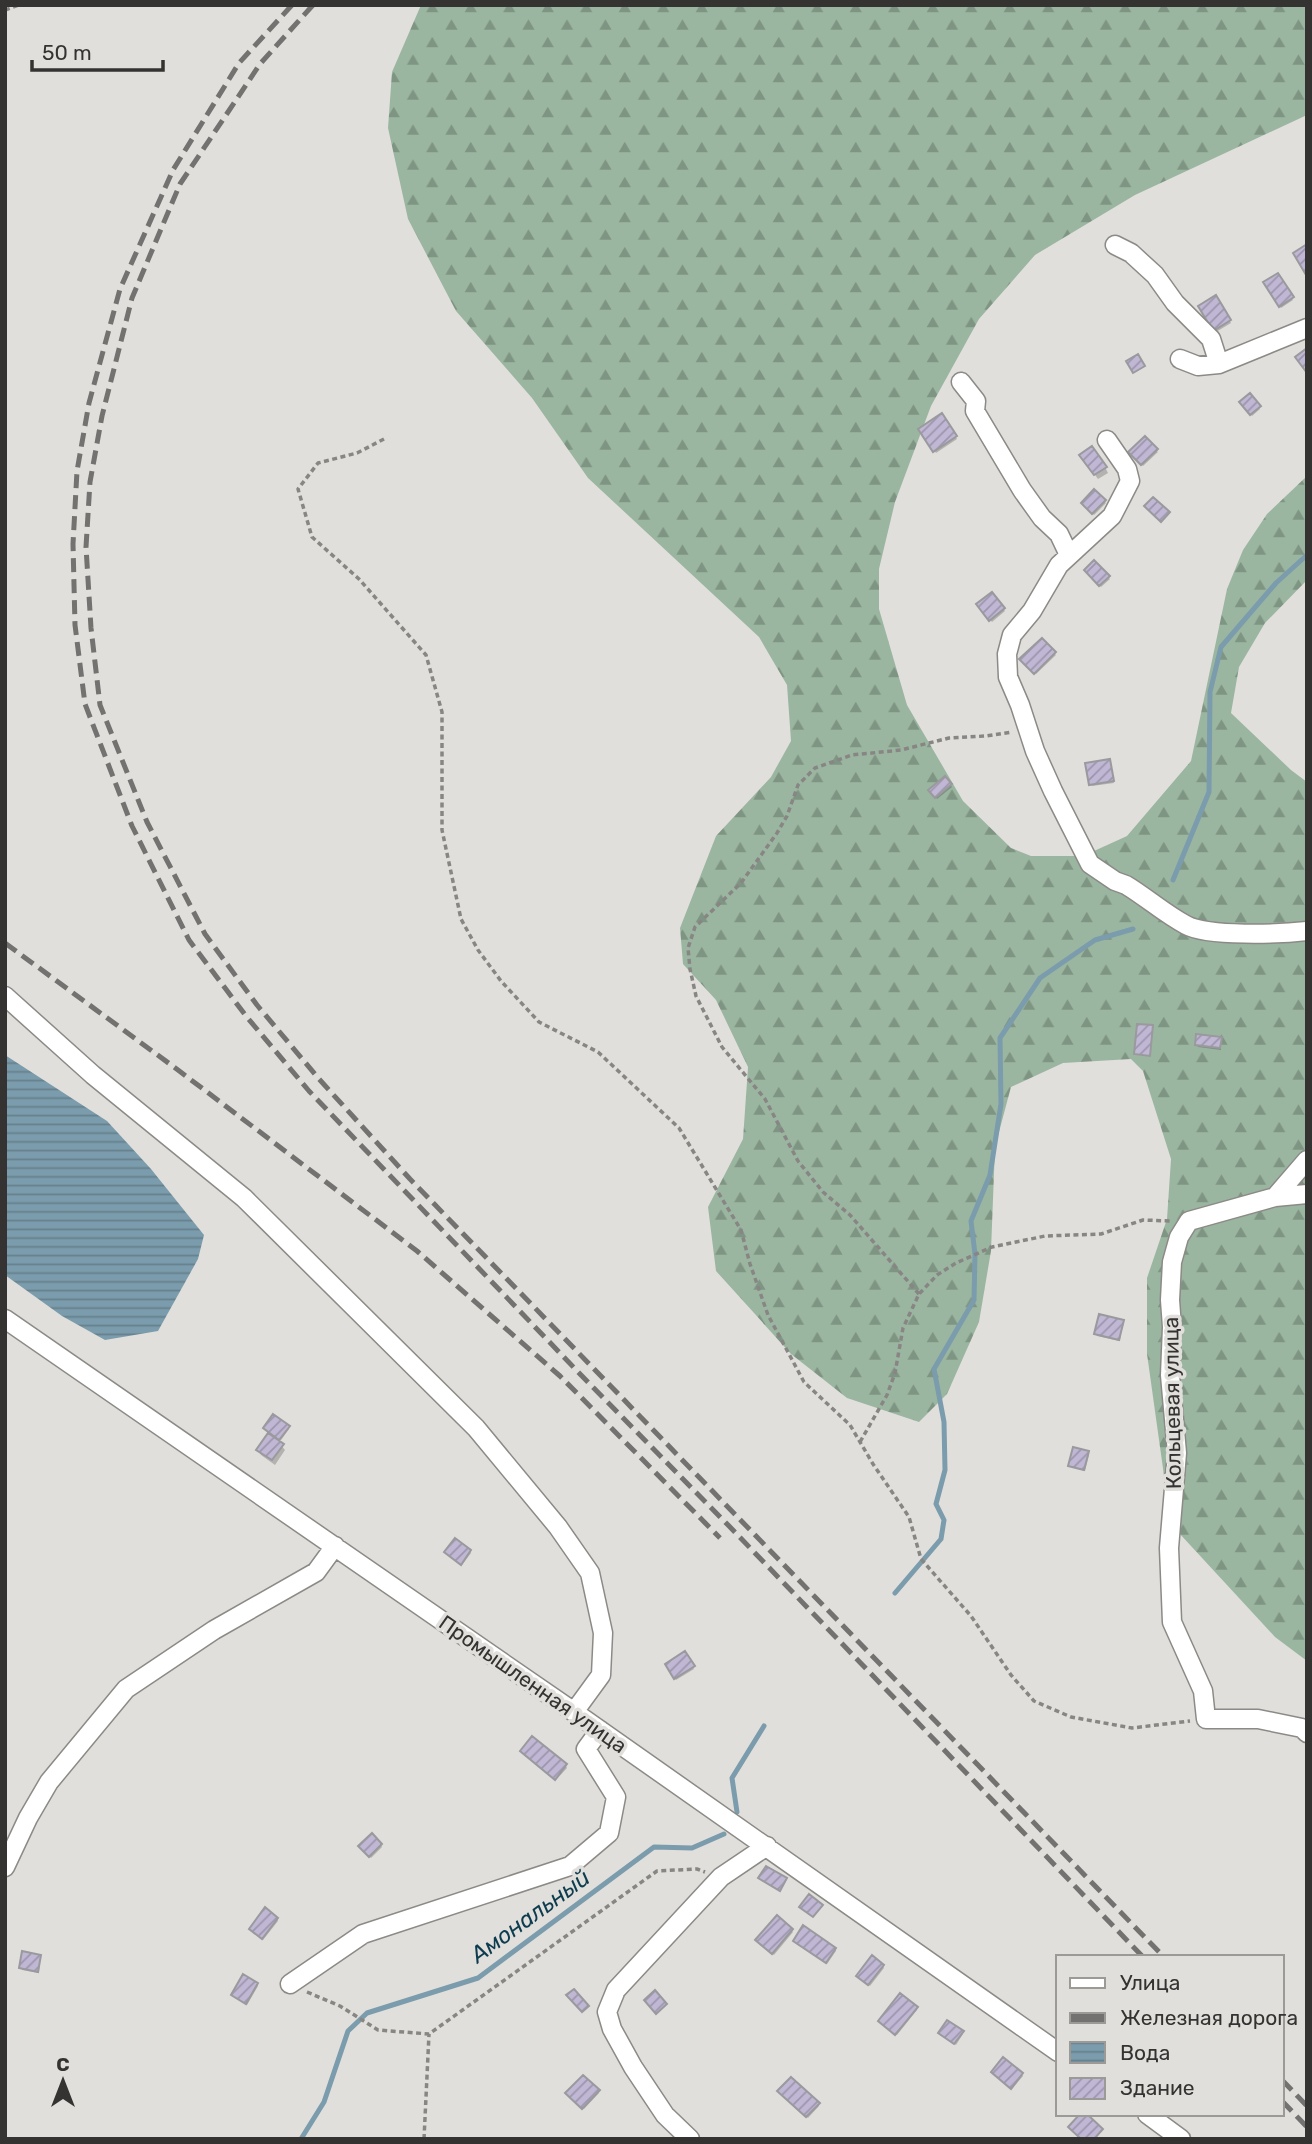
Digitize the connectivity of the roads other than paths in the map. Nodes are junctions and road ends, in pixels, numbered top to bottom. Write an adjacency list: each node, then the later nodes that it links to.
1 (1115, 245): 4 (street)
2 (1307, 328): 4 (street)
3 (1180, 359): 4 (street)
4 (1219, 364)
5 (961, 382): 7 (street)
6 (1107, 440): 7 (street)
7 (1069, 555): 8 (street)
8 (1307, 931)
9 (5, 996): 15 (street)
10 (1307, 1160): 12 (street)
11 (1307, 1194): 12 (street)
12 (1275, 1197): 17 (street, Кольцевая улица)
13 (5, 1319): 14 (street, Промышленная улица)
14 (335, 1546): 15 (street, Промышленная улица); 19 (street)
15 (574, 1712): 16 (street, Промышленная улица)
16 (600, 1730): 18 (street, Промышленная улица); 20 (street)
17 (1307, 1733)
18 (767, 1846): 21 (street, Промышленная улица); 23 (street)
19 (5, 1867)
20 (290, 1984)
21 (1056, 2051)
22 (1150, 2116): 24 (street)
23 (690, 2139)
24 (1181, 2139)

